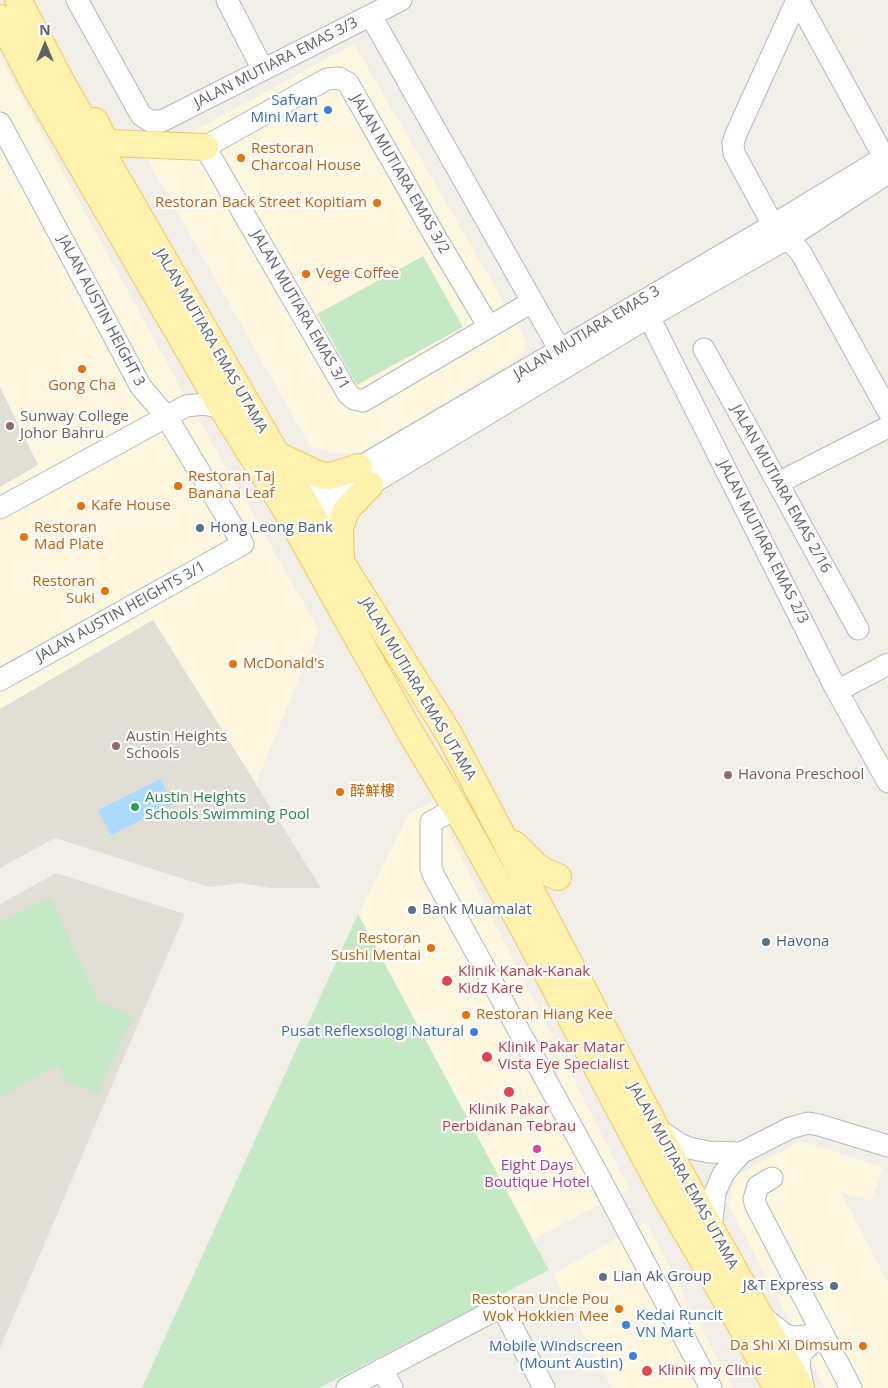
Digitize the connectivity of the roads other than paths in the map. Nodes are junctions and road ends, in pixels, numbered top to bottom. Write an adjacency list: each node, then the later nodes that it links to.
1 (18, 0): 9 (main road, JALAN MUTIARA EMAS UTAMA)
2 (77, 0): 8 (street, JALAN MUTIARA EMAS 3/3)
3 (227, 0): 8 (street)
4 (401, 0): 6 (street, JALAN MUTIARA EMAS 3/3)
5 (797, 0): 12 (street); 13 (street)
6 (371, 16): 8 (street, JALAN MUTIARA EMAS 3/3); 14 (street)
7 (0, 18): 19 (main road, JALAN MUTIARA EMAS UTAMA)
8 (263, 70)
9 (62, 83): 11 (main road); 23 (main road, JALAN MUTIARA EMAS UTAMA)
10 (0, 123): 21 (street, JALAN AUSTIN HEIGHT 3)
11 (205, 147): 16 (street, JALAN MUTIARA EMAS 3/2); 16 (street, JALAN MUTIARA EMAS 3/1)
12 (887, 162): 13 (street, JALAN MUTIARA EMAS 3)
13 (781, 231): 15 (street, JALAN MUTIARA EMAS 3); 20 (street)
14 (532, 302): 16 (street, JALAN MUTIARA EMAS 3/1); 18 (street)
15 (645, 309): 18 (street, JALAN MUTIARA EMAS 3); 33 (street, JALAN MUTIARA EMAS 2/3)
16 (489, 327)
17 (704, 349): 25 (street, JALAN MUTIARA EMAS 2/16)
18 (564, 358): 24 (street, JALAN MUTIARA EMAS 3)
19 (222, 408): 21 (street); 27 (main road, JALAN MUTIARA EMAS UTAMA)
20 (888, 411)
21 (166, 416): 26 (street); 28 (street, JALAN AUSTIN HEIGHT 3)
22 (888, 426): 25 (street)
23 (277, 455): 24 (main road); 27 (main road, JALAN MUTIARA EMAS UTAMA)
24 (364, 476): 27 (street, JALAN MUTIARA EMAS 3); 29 (main road)
25 (778, 484): 30 (street, JALAN MUTIARA EMAS 2/16)
26 (0, 508)
27 (300, 515): 29 (main road, JALAN MUTIARA EMAS UTAMA); 35 (main road, JALAN MUTIARA EMAS UTAMA)
28 (243, 544): 32 (street, JALAN AUSTIN HEIGHTS 3/1)
29 (341, 562): 36 (main road, JALAN MUTIARA EMAS UTAMA)
30 (858, 629)
31 (888, 664): 33 (street)
32 (0, 680)
33 (837, 691): 34 (street, JALAN MUTIARA EMAS 2/3)
34 (888, 782)
35 (456, 808): 39 (main road, JALAN MUTIARA EMAS UTAMA); 51 (street)
36 (496, 825): 37 (main road); 38 (main road, JALAN MUTIARA EMAS UTAMA)
37 (558, 877)
38 (530, 891): 39 (main road); 40 (main road, JALAN MUTIARA EMAS UTAMA)
39 (523, 928): 52 (main road, JALAN MUTIARA EMAS UTAMA)
40 (656, 1128): 42 (street); 44 (main road, JALAN MUTIARA EMAS UTAMA)
41 (888, 1146): 42 (street)
42 (741, 1153): 44 (street)
43 (772, 1178): 46 (street)
44 (711, 1229): 45 (main road, JALAN MUTIARA EMAS UTAMA)
45 (759, 1314): 46 (street); 53 (main road, JALAN MUTIARA EMAS UTAMA)
46 (822, 1334): 53 (street); 54 (street)
47 (382, 1369): 48 (street); 49 (street); 50 (street)
48 (347, 1388)
49 (392, 1388)
50 (544, 1388)
51 (711, 1388)
52 (777, 1388)
53 (802, 1388)
54 (851, 1388)

